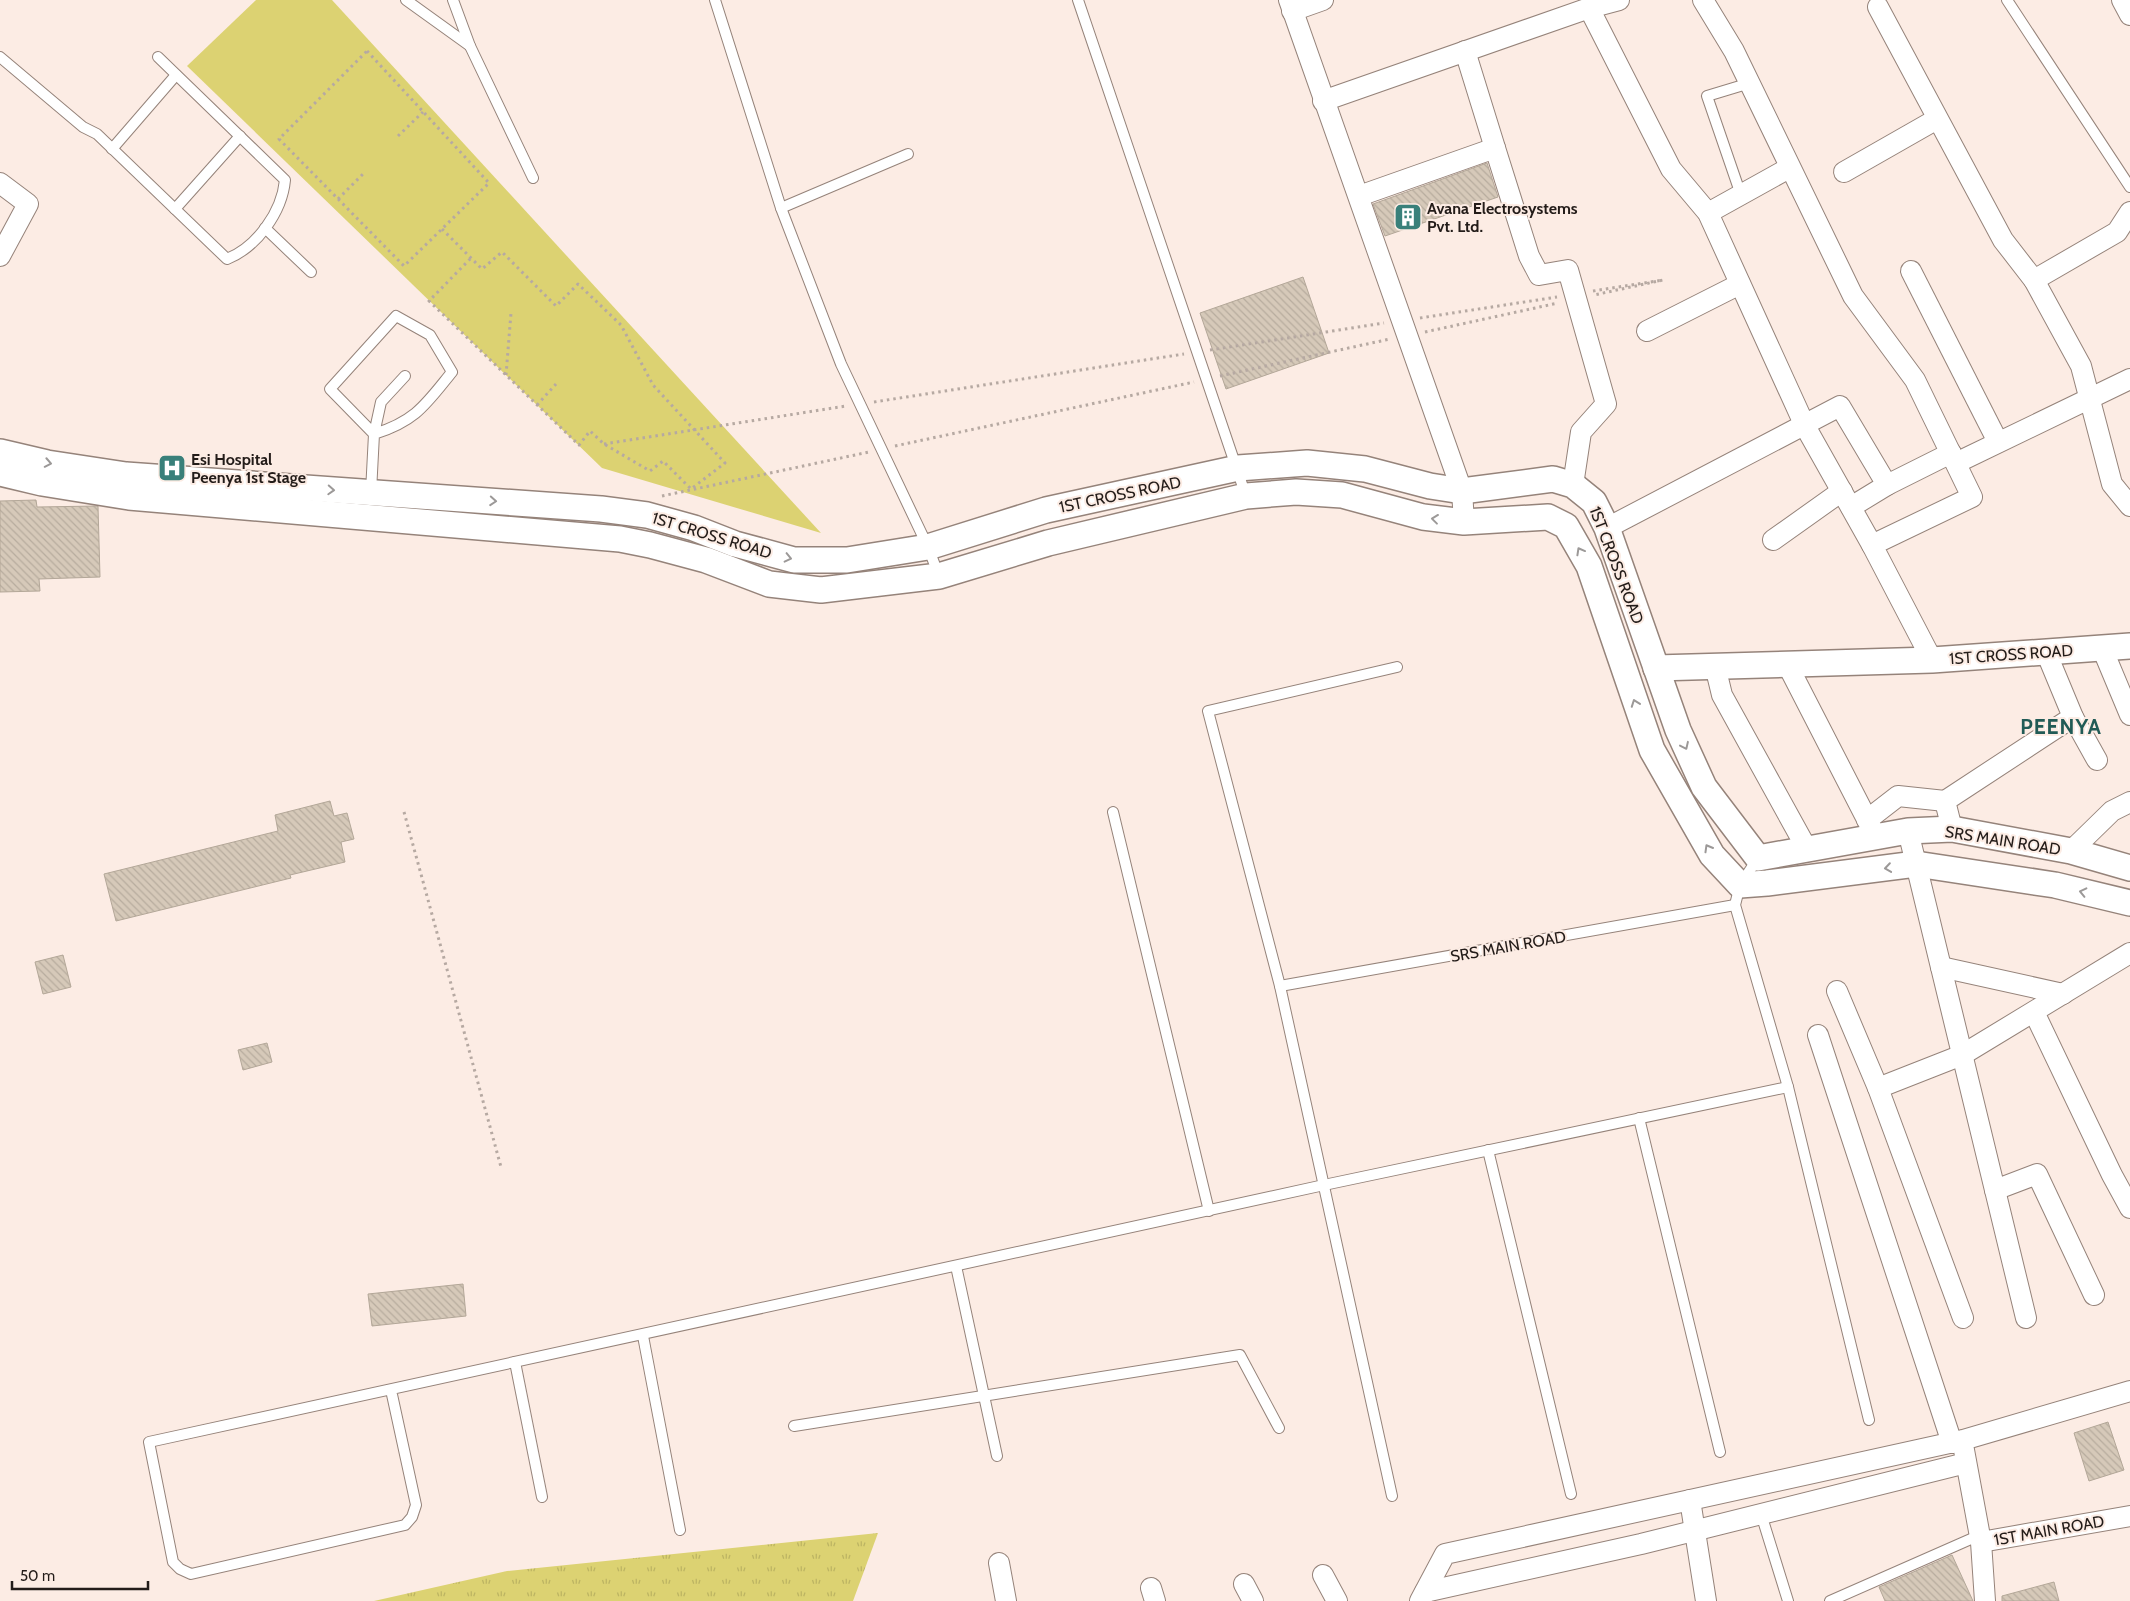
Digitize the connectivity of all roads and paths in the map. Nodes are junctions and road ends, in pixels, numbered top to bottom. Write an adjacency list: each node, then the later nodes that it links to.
1 (406, 0): 14 (lane)
2 (453, 0): 14 (lane)
3 (714, 0): 37 (lane)
4 (1078, 0): 79 (lane)
5 (1323, 0): 10 (street)
6 (1619, 0): 12 (street)
7 (1703, 0): 19 (street)
8 (2007, 0): 33 (lane)
9 (2122, 0): 13 (street)
10 (1290, 6): 20 (street)
11 (1878, 7): 22 (street)
12 (1589, 8): 15 (street); 40 (street)
13 (2130, 15)
14 (470, 46): 31 (lane)
15 (1466, 51): 20 (street); 25 (street)
16 (0, 57): 26 (lane)
17 (158, 57): 18 (lane)
18 (176, 75): 23 (lane); 26 (lane)
19 (1750, 83): 28 (street); 34 (lane)
20 (1323, 101): 35 (street)
21 (423, 112): 24 (path); 36 (path); 42 (path)
22 (1937, 119): 29 (street); 47 (street)
23 (240, 136): 38 (lane); 41 (lane)
24 (398, 136)
25 (1495, 148): 35 (street); 81 (street)
26 (112, 149): 38 (lane)
27 (908, 154): 37 (lane)
28 (1789, 168): 34 (street); 78 (street)
29 (1844, 172)
30 (362, 174): 36 (path)
31 (532, 178)
32 (0, 183): 43 (street)
33 (2130, 187)
34 (1741, 195): 40 (street)
35 (1359, 196): 83 (street)
36 (338, 199): 42 (path)
37 (781, 208): 93 (lane)
38 (175, 209): 41 (lane)
39 (2130, 212): 47 (street)
40 (1708, 213): 48 (street)
41 (265, 228): 46 (lane)
42 (442, 229): 44 (path)
43 (0, 256)
44 (471, 258): 61 (path); 74 (path)
45 (1912, 271): 73 (street)
46 (311, 272)
47 (2034, 280): 67 (street)
48 (1740, 284): 56 (street); 71 (street)
49 (1584, 292): 51 (path)
50 (1565, 296): 54 (path)
51 (1585, 297)
52 (1565, 301): 57 (path)
53 (511, 313): 61 (path)
54 (1418, 318)
55 (1388, 323): 59 (path)
56 (1647, 331)
57 (1419, 333)
58 (1400, 337): 63 (path)
59 (1202, 351)
60 (1192, 353): 68 (path)
61 (506, 375): 69 (path)
62 (405, 376): 72 (lane)
63 (1215, 377)
64 (2130, 379): 67 (street)
65 (1195, 381): 75 (path)
66 (556, 384): 69 (path)
67 (2090, 398): 73 (street); 88 (street)
68 (869, 403)
69 (537, 405): 74 (path)
70 (849, 406): 74 (path)
71 (1804, 426): 82 (street); 86 (street); 90 (street)
72 (374, 434): 72 (lane); 87 (lane)
73 (1998, 442): 78 (street)
74 (604, 444)
75 (893, 446)
76 (874, 450): 85 (path)
77 (0, 452): 87 (street, 1ST CROSS ROAD, one-way to 87)
78 (1954, 458): 82 (street); 92 (street)
79 (1238, 468): 83 (street, 1ST CROSS ROAD); 84 (lane); 93 (street, 1ST CROSS ROAD)
80 (0, 473): 87 (street)
81 (1573, 484): 83 (street, 1ST CROSS ROAD); 90 (street, 1ST CROSS ROAD)
82 (1887, 485): 86 (street)
83 (1462, 491): 89 (street)
84 (1246, 496): 89 (street, one-way to 84); 94 (street)
85 (660, 497)
86 (1846, 499): 91 (street); 92 (street)
87 (370, 505): 93 (street, 1ST CROSS ROAD, one-way to 93); 94 (street)
88 (2130, 506)
89 (1464, 522): 118 (street, one-way to 89)
90 (1606, 528): 102 (street, 1ST CROSS ROAD)
91 (1774, 540)
92 (1872, 545): 98 (street)
93 (928, 547): 94 (lane)
94 (939, 576)
95 (2130, 646): 96 (street, 1ST CROSS ROAD)
96 (2102, 648): 97 (street, 1ST CROSS ROAD); 103 (street)
97 (2046, 652): 98 (street, 1ST CROSS ROAD); 104 (street)
98 (1932, 660): 99 (street, 1ST CROSS ROAD)
99 (1787, 664): 100 (street, 1ST CROSS ROAD); 110 (street)
100 (1715, 666): 102 (street, 1ST CROSS ROAD); 113 (street)
101 (1397, 667): 122 (lane)
102 (1656, 668): 115 (street, one-way to 115)
103 (2130, 715)
104 (2073, 717): 105 (street); 106 (street)
105 (2096, 760)
106 (1945, 801): 110 (street); 111 (street)
107 (2130, 802): 114 (street)
108 (404, 812): 132 (path)
109 (1113, 812): 136 (lane)
110 (1872, 828): 112 (street, SRS MAIN ROAD); 113 (street, SRS MAIN ROAD)
111 (1952, 830): 112 (street, SRS MAIN ROAD); 114 (street, SRS MAIN ROAD)
112 (1908, 831): 116 (street)
113 (1807, 849): 115 (street, SRS MAIN ROAD)
114 (2071, 851): 117 (street, SRS MAIN ROAD)
115 (1758, 858): 118 (lane)
116 (1916, 864): 118 (street, one-way to 118); 119 (street, one-way to 116); 121 (street)
117 (2130, 868)
118 (1738, 895): 122 (lane, SRS MAIN ROAD); 128 (lane)
119 (2130, 903)
120 (2130, 953): 124 (street)
121 (1941, 967): 124 (street); 127 (street)
122 (1280, 986): 133 (lane)
123 (1837, 991): 129 (street)
124 (2063, 994): 125 (street)
125 (2034, 1012): 127 (street); 135 (street)
126 (1818, 1035): 149 (street, 1ST MAIN ROAD)
127 (1962, 1055): 129 (street); 134 (street)
128 (1788, 1086): 130 (lane); 146 (lane)
129 (1878, 1088): 139 (street)
130 (1639, 1118): 131 (lane); 150 (lane)
131 (1488, 1150): 133 (lane); 153 (lane)
132 (501, 1167)
133 (1324, 1185): 136 (lane); 154 (lane)
134 (1995, 1190): 138 (street); 140 (street)
135 (2130, 1208)
136 (1209, 1211): 137 (lane)
137 (956, 1266): 141 (lane); 145 (lane)
138 (2094, 1296)
139 (1963, 1318)
140 (2026, 1318)
141 (643, 1336): 142 (lane); 159 (lane)
142 (515, 1362): 143 (lane); 155 (lane)
143 (390, 1390): 143 (lane)
144 (2130, 1391): 149 (street)
145 (984, 1396): 147 (lane); 148 (lane); 151 (lane)
146 (1869, 1420)
147 (794, 1426)
148 (1279, 1428)
149 (1957, 1441): 152 (street, 1ST MAIN ROAD); 156 (street)
150 (1720, 1452)
151 (997, 1456)
152 (1966, 1463): 157 (street); 161 (street, 1ST MAIN ROAD)
153 (1571, 1494)
154 (1392, 1496)
155 (542, 1497)
156 (1690, 1500): 160 (street); 164 (street)
157 (1761, 1514): 160 (street); 168 (lane)
158 (2130, 1516): 161 (street, 1ST MAIN ROAD)
159 (680, 1530)
160 (1695, 1531): 164 (street); 167 (street)
161 (1981, 1538): 169 (lane); 170 (street)
162 (1000, 1563): 165 (street)
163 (1323, 1575): 166 (street)
164 (1422, 1597)
165 (1006, 1601)
166 (1336, 1601)
167 (1706, 1601)
168 (1788, 1601)
169 (1830, 1601)
170 (1985, 1601)

